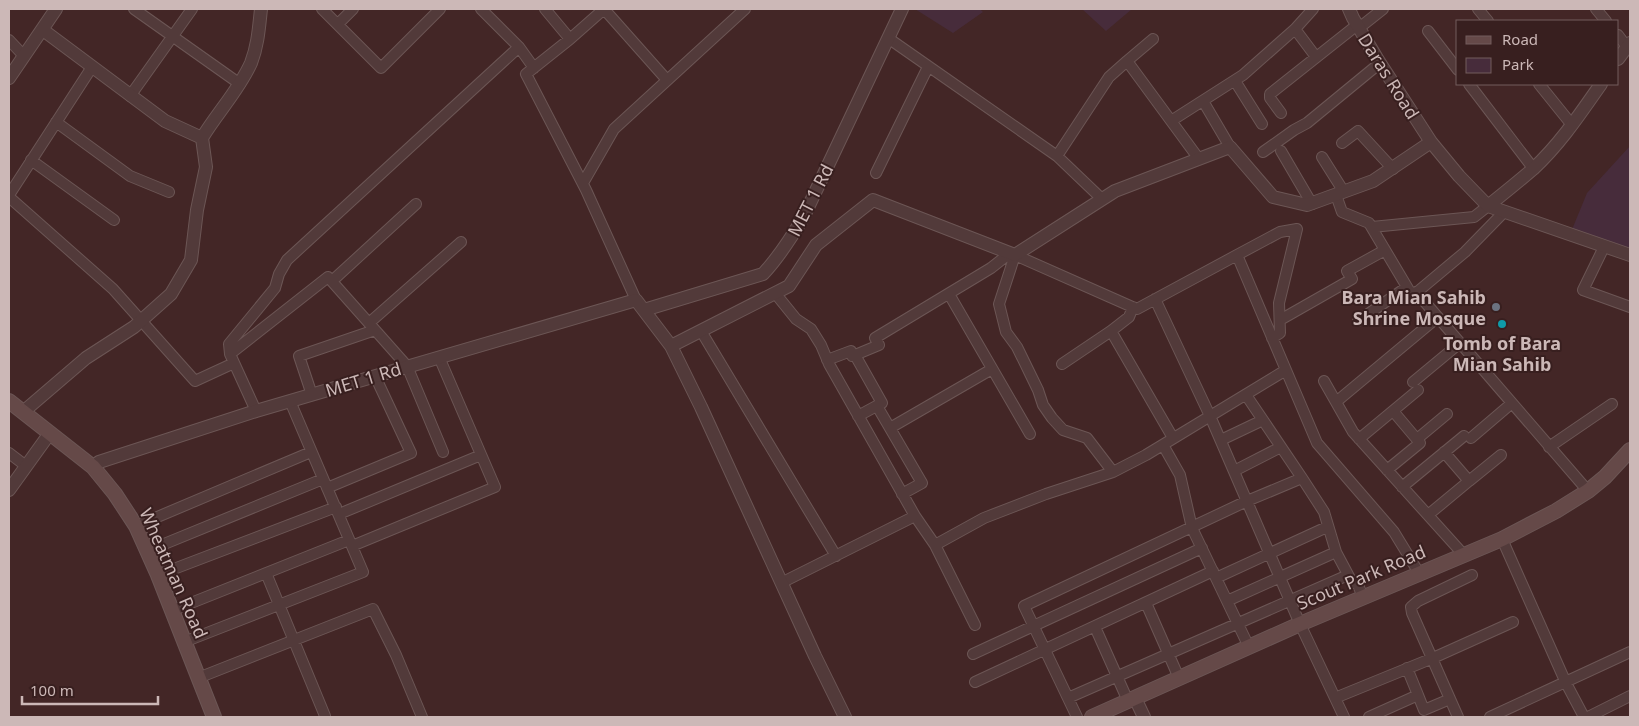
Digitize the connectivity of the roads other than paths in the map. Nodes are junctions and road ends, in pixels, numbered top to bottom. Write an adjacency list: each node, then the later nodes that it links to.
1 (56, 9): 22 (street)
2 (134, 9): 25 (street)
3 (192, 9): 25 (street)
4 (261, 9): 45 (street)
5 (322, 9): 20 (street)
6 (352, 9): 20 (street)
7 (440, 9): 20 (street)
8 (481, 9): 32 (street)
9 (545, 9): 28 (street)
10 (604, 9): 28 (street); 43 (street)
11 (745, 9): 43 (street)
12 (902, 9): 27 (street, MET 1 Rd)
13 (1314, 9): 23 (street)
14 (1349, 9): 21 (street, Daras Road)
15 (1383, 9): 21 (street)
16 (1478, 9): 18 (street)
17 (1596, 9): 19 (street)
18 (1487, 20)
19 (1605, 20)
20 (338, 24)
21 (1358, 27): 34 (street); 37 (street, Daras Road)
22 (43, 30): 33 (street); 38 (street)
23 (1295, 30): 34 (street); 44 (street)
24 (1428, 31): 40 (street)
25 (173, 35): 45 (street); 49 (street)
26 (1619, 36): 31 (street)
27 (888, 38): 39 (street); 94 (street, MET 1 Rd)
28 (570, 39): 41 (street)
29 (9, 40): 33 (street)
30 (1153, 40): 36 (street)
31 (1629, 45): 35 (street)
32 (519, 46): 41 (street); 107 (street)
33 (24, 56): 42 (street)
34 (1316, 57): 51 (street)
35 (1619, 58)
36 (1127, 61): 52 (street); 62 (street)
37 (1380, 63): 57 (street, Daras Road); 61 (street)
38 (92, 67): 49 (street); 53 (street)
39 (928, 67): 62 (street); 68 (street)
40 (1456, 67)
41 (534, 68): 69 (street)
42 (9, 78)
43 (667, 80): 69 (street)
44 (1235, 81): 50 (street); 54 (street)
45 (240, 84): 56 (street)
46 (1470, 85): 66 (street)
47 (1540, 85): 55 (street)
48 (1600, 85): 55 (street)
49 (130, 96): 56 (street)
50 (1203, 102): 52 (street); 59 (street)
51 (1281, 113)
52 (1171, 121): 64 (street)
53 (56, 122): 65 (street); 70 (street)
54 (1262, 124)
55 (1572, 125): 66 (street)
56 (202, 138): 96 (street)
57 (1431, 142): 67 (street); 76 (street, Daras Road)
58 (1342, 143): 67 (street)
59 (1230, 147): 64 (street); 75 (street)
60 (1281, 151): 75 (street)
61 (1263, 152)
62 (1057, 156): 73 (street)
63 (1322, 158): 71 (street)
64 (1199, 159): 73 (street)
65 (31, 160): 72 (street); 77 (street)
66 (1533, 168): 76 (street)
67 (1393, 169): 71 (street)
68 (876, 173)
69 (583, 183): 91 (street)
70 (169, 192)
71 (1340, 194): 75 (street); 78 (street)
72 (9, 196): 96 (street)
73 (1102, 199): 82 (street)
74 (416, 204): 85 (street)
75 (1312, 204)
76 (1496, 210): 78 (street); 80 (street); 87 (street)
77 (114, 220)
78 (1372, 227): 81 (street)
79 (461, 242): 99 (street)
80 (1604, 247): 84 (street); 93 (street)
81 (1385, 250): 86 (street); 97 (street)
82 (1012, 254): 88 (street); 89 (street); 92 (street); 151 (street)
83 (1237, 254): 90 (street); 97 (street); 102 (street)
84 (1630, 254)
85 (332, 281): 99 (street); 107 (street)
86 (1407, 287): 87 (street); 98 (street)
87 (1417, 292): 95 (street)
88 (775, 294): 100 (street); 108 (street)
89 (949, 294): 105 (street); 111 (street)
90 (1155, 299): 92 (street); 128 (street)
91 (636, 300): 94 (street); 106 (street, MET 1 Rd)
92 (1133, 307): 101 (street)
93 (1630, 307)
94 (644, 310): 104 (street)
95 (1438, 317): 103 (street); 119 (street)
96 (142, 320): 107 (street); 125 (street)
97 (1280, 320): 102 (street)
98 (1358, 322)
99 (372, 326): 110 (street); 115 (street)
100 (701, 331): 104 (street); 174 (street)
101 (1111, 331): 109 (street); 133 (street)
102 (1272, 338): 112 (street)
103 (1460, 343): 120 (street); 124 (street)
104 (671, 346): 182 (street)
105 (855, 355): 108 (street); 122 (street)
106 (439, 357): 110 (street, MET 1 Rd); 145 (street)
107 (232, 358): 123 (street)
108 (828, 360): 127 (street)
109 (1062, 364)
110 (407, 366): 113 (street, MET 1 Rd); 142 (street)
111 (992, 369): 130 (street); 132 (street)
112 (1286, 370): 116 (street); 175 (street)
113 (375, 376): 115 (street, MET 1 Rd); 154 (street)
114 (1324, 382): 119 (street)
115 (312, 395): 118 (street, MET 1 Rd)
116 (1246, 395): 128 (street); 129 (street)
117 (9, 401): 125 (main road, Wheatman Road)
118 (290, 401): 123 (street, MET 1 Rd); 141 (street)
119 (1336, 402): 134 (street)
120 (1512, 404): 139 (street); 143 (street)
121 (1612, 404): 139 (street)
122 (877, 406): 127 (street); 130 (street)
123 (256, 411): 148 (street, MET 1 Rd)
124 (1393, 411): 134 (street); 135 (street)
125 (23, 412): 131 (main road, Wheatman Road)
126 (1447, 414): 135 (street)
127 (858, 416): 158 (street)
128 (1210, 416): 133 (street); 136 (street)
129 (1263, 420): 136 (street); 138 (street)
130 (890, 428): 158 (street)
131 (50, 434): 147 (street); 148 (main road, Wheatman Road)
132 (1030, 434)
133 (1173, 438): 137 (street)
134 (1359, 439): 149 (street)
135 (1417, 439): 149 (street)
136 (1221, 440): 150 (street)
137 (1162, 445): 151 (street); 165 (street)
138 (1281, 447): 150 (street); 152 (street)
139 (1549, 447): 157 (street)
140 (1630, 450): 157 (main road, Scout Park Road)
141 (312, 452): 154 (street); 163 (street)
142 (443, 452)
143 (1444, 452): 153 (street); 155 (street)
144 (9, 453): 147 (street)
145 (481, 455): 160 (street); 167 (street)
146 (1501, 455): 153 (street)
147 (26, 466): 156 (street)
148 (93, 467): 163 (main road, Wheatman Road)
149 (1387, 470): 155 (street)
150 (1234, 471): 159 (street)
151 (1113, 472): 168 (street)
152 (1302, 478): 159 (street); 164 (street)
153 (1469, 481): 161 (street)
154 (325, 483): 160 (street); 170 (street)
155 (1402, 487): 161 (street)
156 (9, 490)
157 (1588, 491): 166 (main road, Scout Park Road)
158 (902, 494): 162 (street)
159 (1247, 502): 165 (street); 172 (street)
160 (337, 511): 167 (street); 177 (street)
161 (1428, 515): 173 (street)
162 (915, 516): 168 (street); 174 (street)
163 (136, 526): 170 (main road, Wheatman Road)
164 (1327, 527): 171 (street); 172 (street)
165 (1192, 528): 169 (street); 193 (street)
166 (1502, 539): 173 (main road, Scout Park Road); 208 (street)
167 (351, 543): 176 (street); 187 (street)
168 (935, 545): 192 (street)
169 (1202, 548): 178 (street); 193 (street)
170 (147, 551): 177 (main road, Wheatman Road)
171 (1336, 552): 179 (street); 181 (street)
172 (1270, 553): 178 (street); 181 (street)
173 (1463, 554): 175 (main road, Scout Park Road)
174 (836, 556): 182 (street)
175 (1419, 573): 183 (main road, Scout Park Road)
176 (266, 574): 187 (street); 188 (street)
177 (158, 575): 188 (main road, Wheatman Road)
178 (1215, 575): 185 (street); 186 (street)
179 (1348, 575): 183 (street); 184 (street)
180 (1472, 576): 202 (street)
181 (1280, 577): 184 (street); 185 (street)
182 (781, 584): 218 (street)
183 (1363, 597): 191 (main road, Scout Park Road)
184 (1290, 600): 190 (street); 191 (street)
185 (1227, 601): 190 (street)
186 (1146, 603): 194 (street); 201 (street)
187 (279, 606): 195 (street); 196 (street)
188 (171, 611): 196 (main road, Wheatman Road)
189 (1513, 622): 202 (street)
190 (1238, 623): 197 (street); 201 (street)
191 (1300, 624): 197 (main road, Scout Park Road); 212 (street)
192 (975, 625)
193 (1034, 627): 198 (street); 200 (street)
194 (1095, 627): 198 (street); 204 (street)
195 (294, 641): 205 (street); 215 (street); 217 (street)
196 (184, 642): 205 (main road, Wheatman Road)
197 (1249, 647): 206 (main road, Scout Park Road)
198 (1045, 650): 207 (street); 211 (street)
199 (1630, 652): 208 (street)
200 (973, 654)
201 (1168, 654): 204 (street); 206 (street)
202 (1433, 658): 203 (street); 213 (street)
203 (1407, 668): 209 (street); 212 (street)
204 (1117, 677): 211 (street); 214 (street)
205 (198, 678): 216 (main road, Wheatman Road)
206 (1179, 678): 214 (main road, Scout Park Road)
207 (975, 682)
208 (1566, 683): 225 (street); 226 (street)
209 (1418, 695): 213 (street); 223 (street)
210 (1630, 696): 227 (street)
211 (1068, 698): 219 (street)
212 (1335, 698): 222 (street)
213 (1450, 699): 224 (street)
214 (1132, 700): 220 (main road, Scout Park Road); 221 (street)
215 (326, 716)
216 (214, 717)
217 (422, 717)
218 (845, 717)
219 (1076, 717)
220 (1092, 717)
221 (1144, 717)
222 (1344, 717)
223 (1369, 717)
224 (1458, 717)
225 (1490, 717)
226 (1584, 717)
227 (1588, 717)

